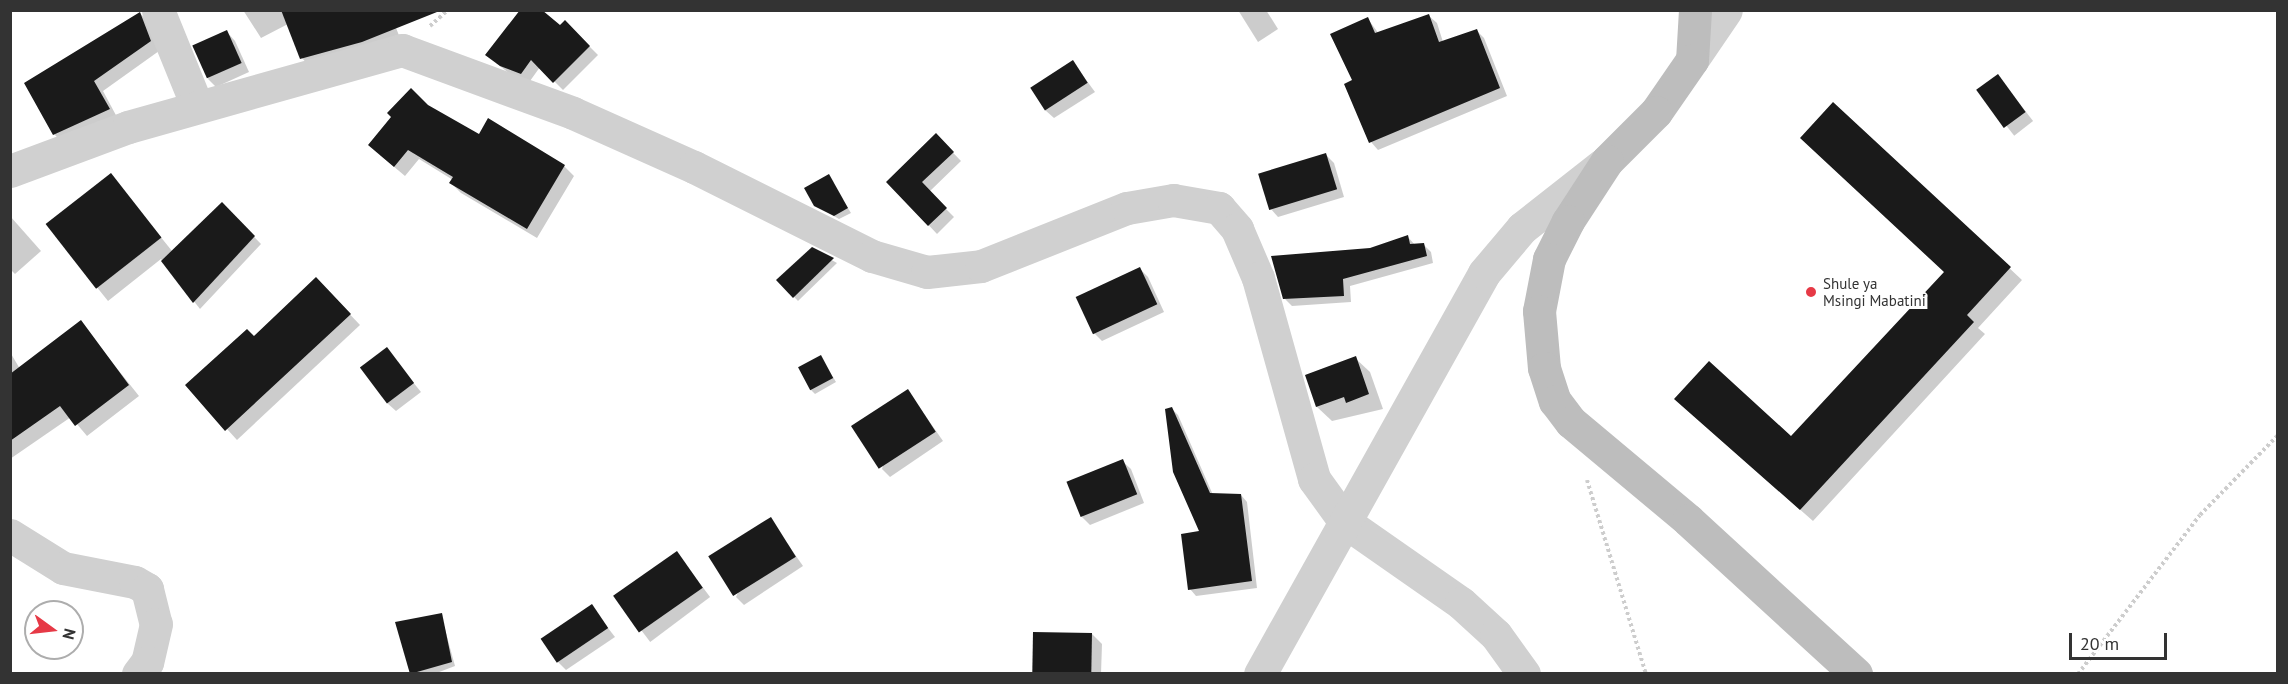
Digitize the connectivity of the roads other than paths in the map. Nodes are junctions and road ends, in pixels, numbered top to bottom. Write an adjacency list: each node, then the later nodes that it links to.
1 (158, 10): 5 (street)
2 (1695, 10): 4 (street)
3 (1726, 10): 4 (street)
4 (1692, 60): 6 (street)
5 (197, 106): 7 (street); 8 (street)
6 (1607, 161): 8 (street); 13 (street)
7 (10, 171)
8 (1345, 522): 11 (street); 12 (street)
9 (10, 535): 10 (street)
10 (138, 674)
11 (1260, 674)
12 (1524, 674)
13 (1856, 674)

